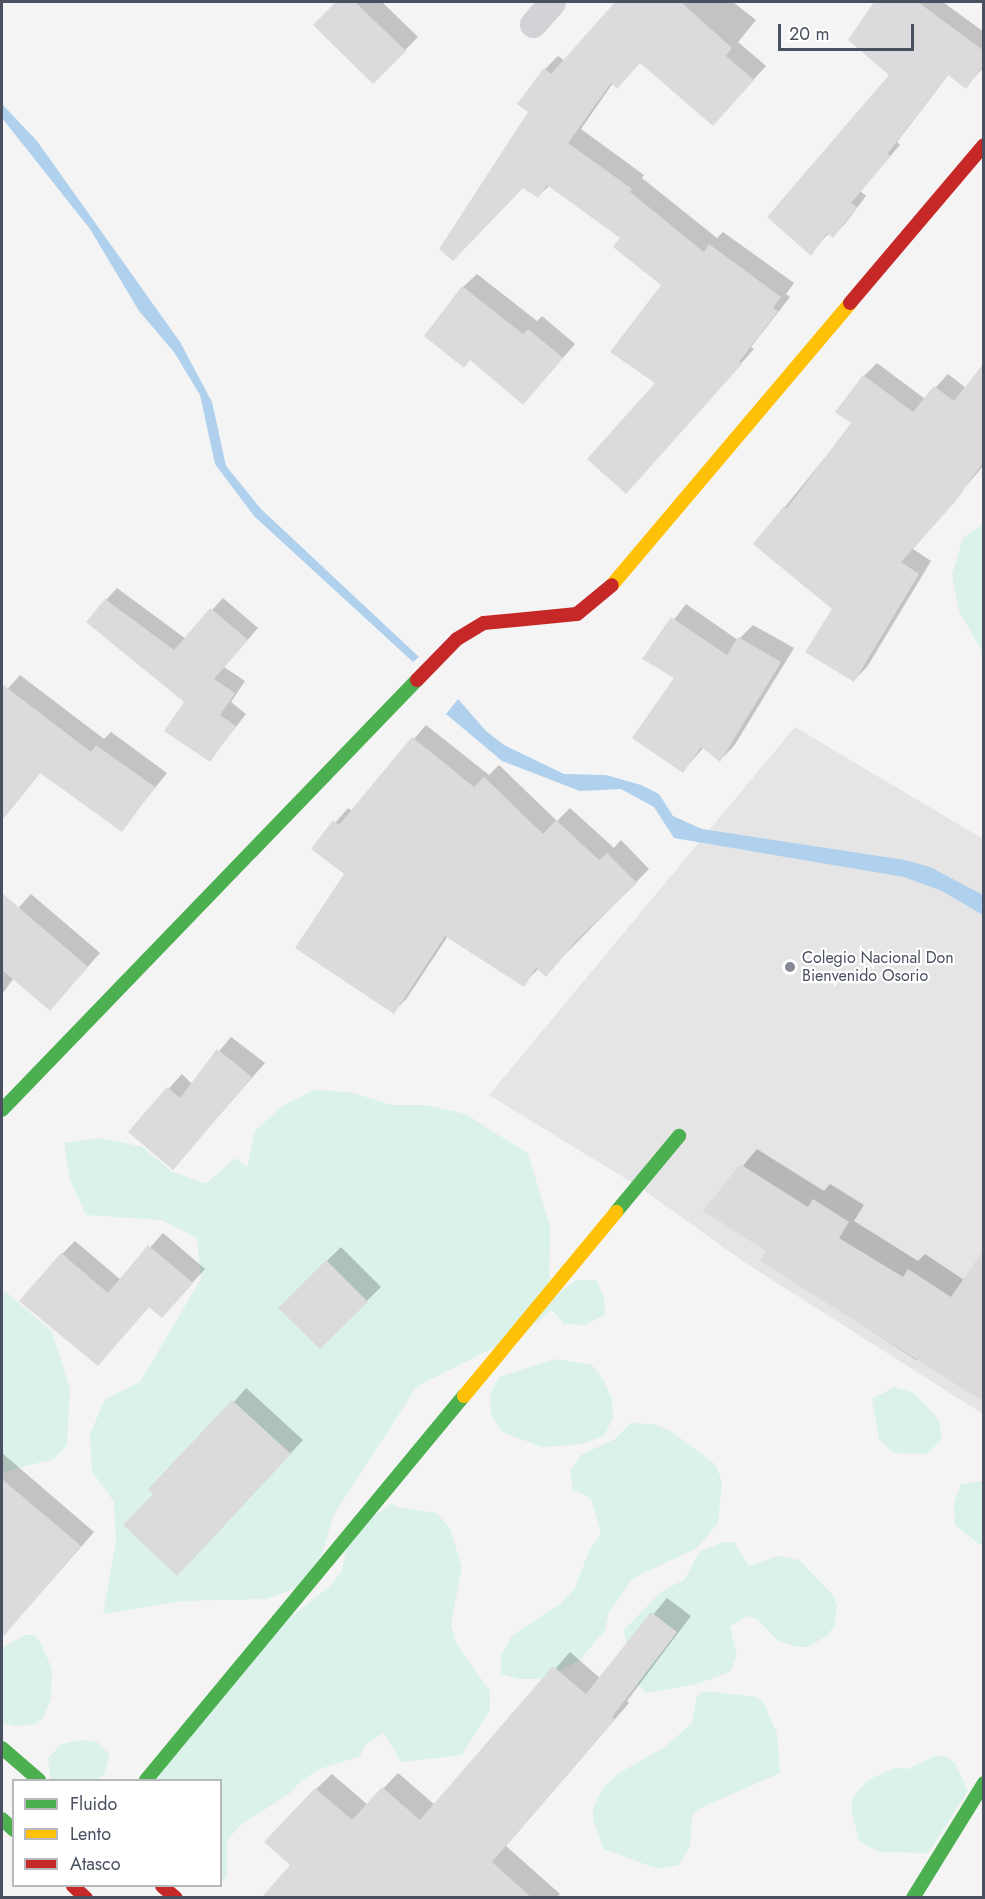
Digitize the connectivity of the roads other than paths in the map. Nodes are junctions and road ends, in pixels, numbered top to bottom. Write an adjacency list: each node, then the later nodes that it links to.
1 (552, 2): 2 (lane)
2 (533, 24)
3 (984, 145): 4 (street)
4 (2, 1110)
5 (679, 1136): 8 (street)
6 (2, 1749): 7 (street)
7 (38, 1779)
8 (147, 1779)
9 (984, 1783): 14 (street)
10 (74, 1887): 12 (street)
11 (163, 1887): 13 (street)
12 (86, 1898)
13 (177, 1898)
14 (913, 1898)

